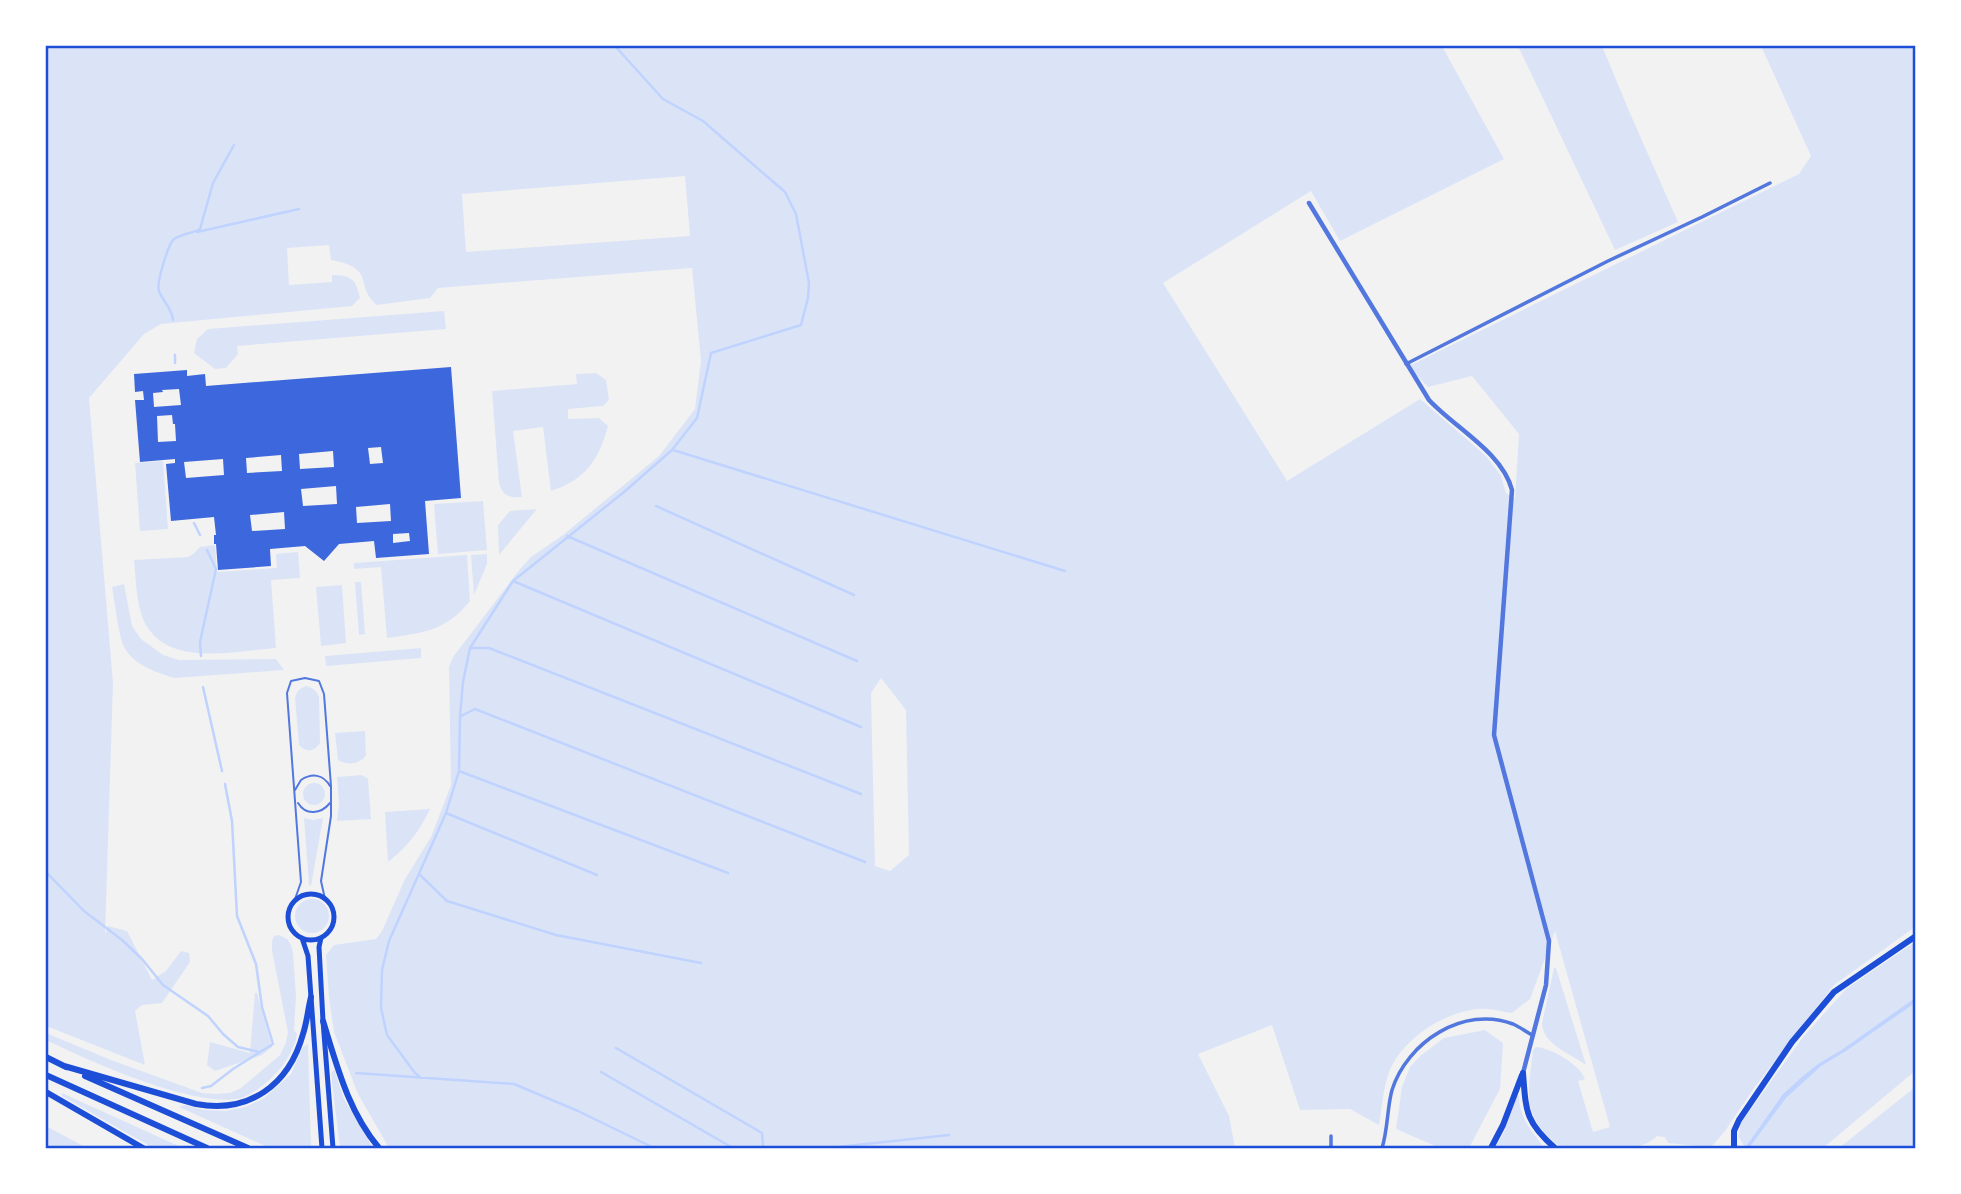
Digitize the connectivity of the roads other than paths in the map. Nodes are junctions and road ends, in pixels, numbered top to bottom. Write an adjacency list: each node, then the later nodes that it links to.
1 (1770, 183): 3 (street)
2 (1309, 204): 3 (street)
3 (1406, 364): 15 (street)
4 (331, 786): 5 (lane); 5 (lane); 7 (lane)
5 (295, 792): 6 (lane)
6 (296, 801): 7 (lane); 9 (lane)
7 (331, 802): 8 (lane)
8 (325, 899): 9 (main road); 12 (main road)
9 (294, 902): 11 (main road)
10 (1916, 936): 32 (main road)
11 (302, 938): 12 (main road); 13 (main road)
12 (321, 938): 14 (main road)
13 (311, 997): 17 (main road); 26 (main road)
14 (323, 1021): 22 (main road); 27 (main road)
15 (1532, 1035): 18 (street); 29 (street)
16 (46, 1058): 17 (main road)
17 (64, 1066): 25 (main road)
18 (1523, 1073): 30 (main road); 31 (main road)
19 (46, 1075): 24 (main road)
20 (46, 1092): 23 (main road)
21 (1331, 1136): 28 (street)
22 (333, 1147)
23 (143, 1149)
24 (207, 1149)
25 (248, 1149)
26 (322, 1149)
27 (379, 1149)
28 (1331, 1149)
29 (1382, 1149)
30 (1492, 1149)
31 (1555, 1149)
32 (1734, 1149)

